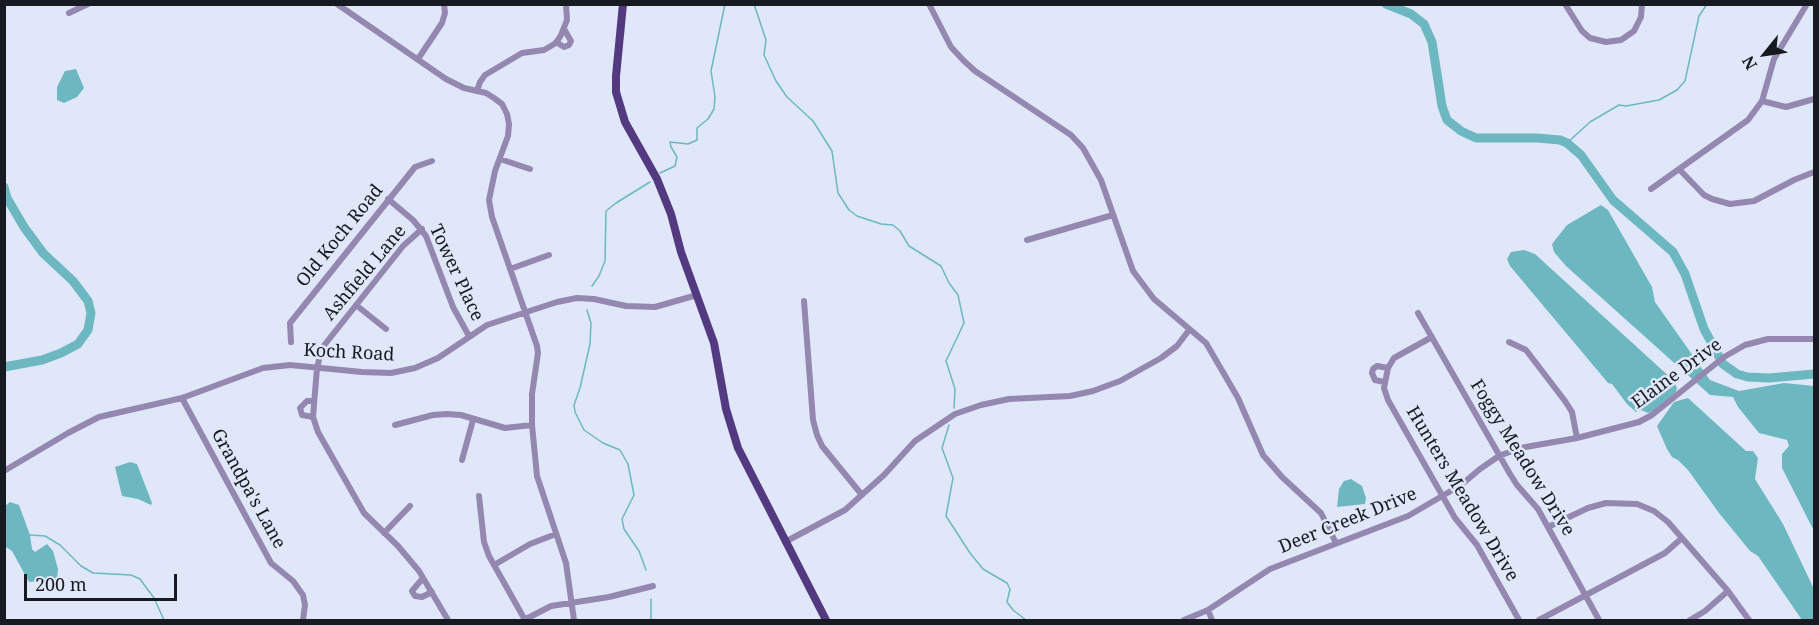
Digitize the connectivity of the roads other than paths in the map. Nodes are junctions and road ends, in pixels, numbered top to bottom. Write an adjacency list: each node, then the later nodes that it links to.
1 (88, 4): 10 (street)
2 (337, 4): 13 (street)
3 (444, 4): 13 (street)
4 (566, 4): 11 (street)
5 (623, 4): 29 (main road)
6 (929, 4): 24 (street)
7 (1565, 4): 8 (street)
8 (1642, 4)
9 (1807, 4): 16 (street)
10 (69, 13)
11 (564, 29): 12 (street); 12 (street)
12 (556, 42): 14 (street)
13 (418, 59): 14 (street)
14 (477, 91): 17 (street)
15 (1815, 99): 16 (street)
16 (1762, 101): 20 (street)
17 (500, 159): 19 (street); 28 (street)
18 (432, 161): 23 (street, Old Koch Road)
19 (530, 169)
20 (1679, 169): 21 (street); 22 (street)
21 (1815, 172)
22 (1651, 189)
23 (388, 200): 25 (street, Tower Place); 39 (street, Old Koch Road)
24 (1113, 215): 26 (street); 35 (street)
25 (422, 229): 31 (street, Ashfield Lane); 36 (street, Tower Place)
26 (1027, 240)
27 (549, 255): 28 (street)
28 (510, 269): 32 (street)
29 (697, 295): 32 (street, Koch Road); 63 (main road)
30 (804, 300): 55 (street)
31 (356, 305): 34 (street); 41 (street, Ashfield Lane)
32 (525, 312): 36 (street, Koch Road); 49 (street)
33 (1418, 313): 37 (street, Foggy Meadow Drive)
34 (386, 329)
35 (1189, 330): 55 (street); 64 (street)
36 (469, 336): 41 (street, Koch Road)
37 (1432, 337): 42 (street, Hunters Meadow Drive); 52 (street, Foggy Meadow Drive)
38 (1815, 339): 50 (street, Elaine Drive)
39 (291, 342)
40 (1509, 342): 51 (street)
41 (317, 368): 44 (street, Koch Road); 45 (street, Ashfield Lane)
42 (1388, 368): 43 (street); 43 (street, Hunters Meadow Drive)
43 (1384, 382): 57 (street, Hunters Meadow Drive)
44 (182, 398): 54 (street, Koch Road); 74 (street, Grandpa's Lane)
45 (314, 401): 46 (street, Ashfield Lane); 46 (street)
46 (313, 417): 60 (street)
47 (473, 420): 48 (street); 49 (street); 53 (street)
48 (395, 425)
49 (532, 425): 61 (street)
50 (1627, 426): 51 (street, Deer Creek Drive)
51 (1577, 438): 52 (street, Deer Creek Drive)
52 (1499, 456): 57 (street, Deer Creek Drive); 59 (street, Foggy Meadow Drive)
53 (462, 460)
54 (4, 471)
55 (862, 495): 63 (street)
56 (479, 496): 65 (street)
57 (1442, 496): 64 (street, Deer Creek Drive); 80 (street, Hunters Meadow Drive)
58 (410, 506): 60 (street)
59 (1548, 527): 62 (street); 70 (street, Foggy Meadow Drive)
60 (384, 533): 66 (street)
61 (556, 534): 65 (street); 71 (street)
62 (1682, 538): 68 (street); 70 (street)
63 (785, 542): 77 (main road)
64 (1336, 543): 72 (street, Deer Creek Drive)
65 (494, 565): 73 (street)
66 (423, 578): 69 (street); 69 (street)
67 (653, 586): 71 (street)
68 (1728, 591): 83 (street); 84 (street)
69 (432, 592): 75 (street)
70 (1586, 595): 81 (street); 82 (street, Foggy Meadow Drive)
71 (572, 602): 73 (street); 76 (street)
72 (1209, 610): 78 (street, Deer Creek Drive); 79 (street)
73 (525, 620)
74 (303, 621)
75 (448, 621)
76 (574, 621)
77 (826, 621)
78 (1184, 621)
79 (1212, 621)
80 (1519, 621)
81 (1539, 621)
82 (1599, 621)
83 (1690, 621)
84 (1749, 621)

